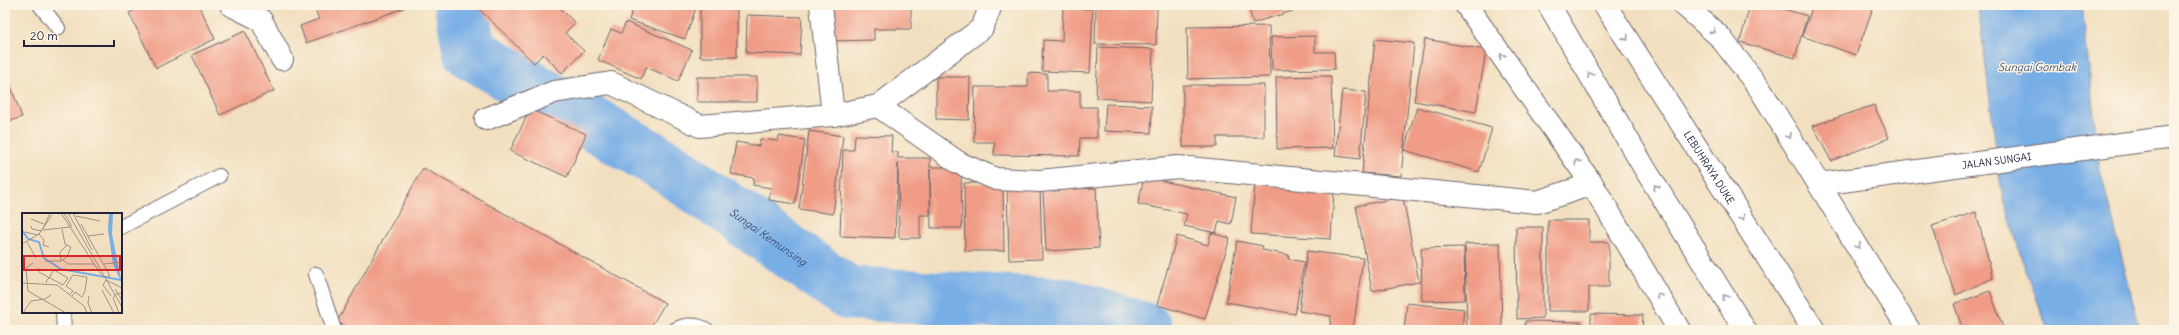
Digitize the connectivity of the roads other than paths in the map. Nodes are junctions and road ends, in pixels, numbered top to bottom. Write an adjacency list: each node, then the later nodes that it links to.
1 (40, 5): 9 (lane)
2 (231, 5): 10 (main road)
3 (821, 5): 12 (main road)
4 (991, 5): 11 (main road)
5 (1466, 5): 16 (main road, one-way to 5)
6 (1549, 5): 27 (main road, one-way to 6)
7 (1605, 5): 21 (main road, LEBUHRAYA DUKE, one-way to 21)
8 (1684, 5): 17 (main road, one-way to 17)
9 (58, 28)
10 (282, 59)
11 (878, 106): 12 (main road); 16 (main road)
12 (833, 114): 13 (main road)
13 (490, 117)
14 (2170, 137): 17 (main road, JALAN SUNGAI)
15 (220, 176): 18 (lane)
16 (1592, 184): 26 (main road, one-way to 16)
17 (1819, 184): 28 (main road, one-way to 28)
18 (122, 226)
19 (316, 274): 23 (lane)
20 (63, 313): 22 (lane)
21 (1810, 324)
22 (64, 330)
23 (334, 330)
24 (675, 330): 25 (lane)
25 (707, 330)
26 (1679, 330)
27 (1746, 330)
28 (1909, 330)

